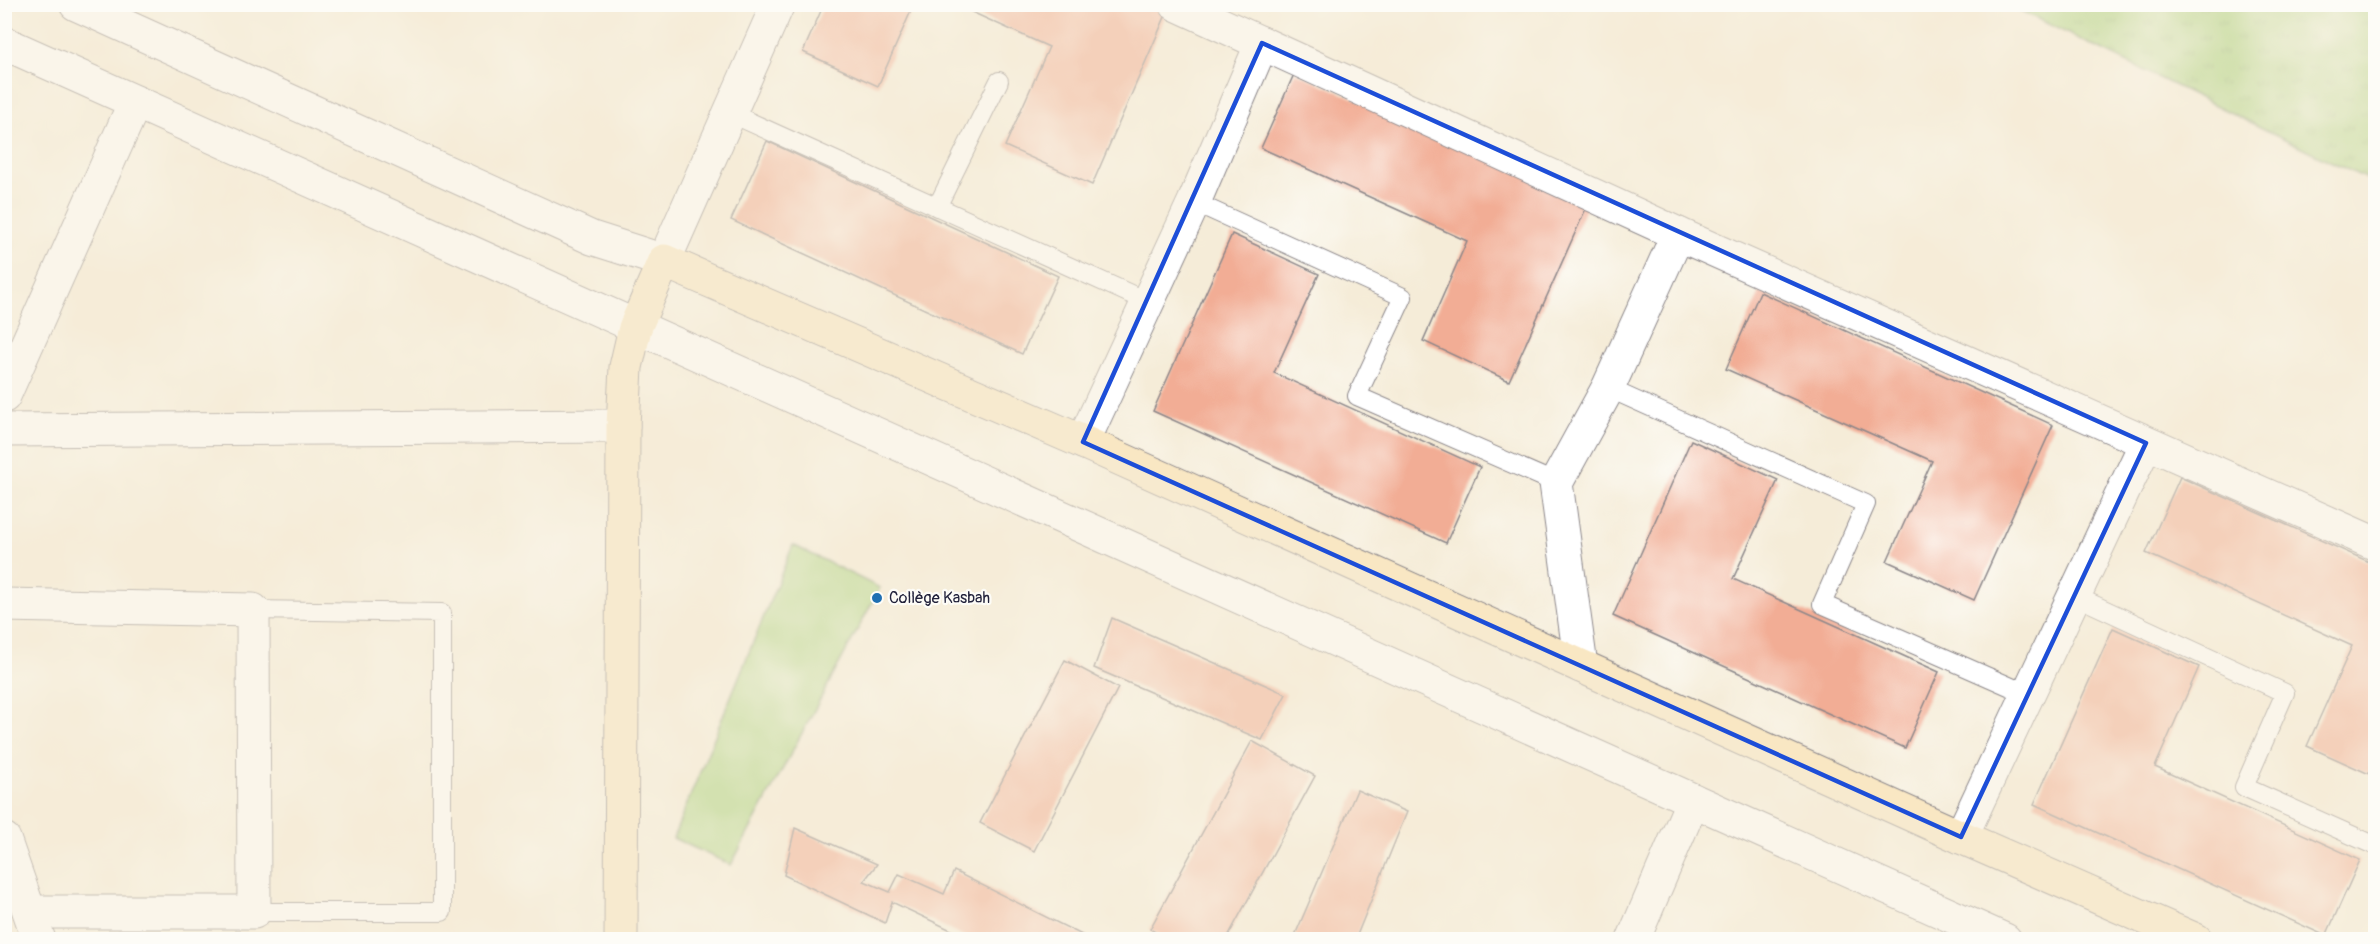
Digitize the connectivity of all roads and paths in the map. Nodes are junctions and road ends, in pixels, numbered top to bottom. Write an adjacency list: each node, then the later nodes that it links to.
1 (75, 4): 12 (street)
2 (778, 4): 8 (street)
3 (1176, 4): 5 (street)
4 (4, 43): 7 (street)
5 (1262, 43): 9 (street); 11 (street)
6 (999, 81): 10 (lane)
7 (135, 102): 14 (street); 16 (street)
8 (730, 113): 10 (lane); 12 (street)
9 (1194, 202): 13 (street); 21 (lane)
10 (937, 207): 13 (lane)
11 (1678, 234): 15 (street); 20 (street)
12 (664, 261): 14 (street); 19 (street)
13 (1148, 302): 19 (street)
14 (635, 328): 17 (street); 28 (street)
15 (1608, 388): 21 (street); 27 (lane)
16 (4, 396)
17 (623, 426): 18 (street); 34 (street)
18 (4, 430)
19 (1083, 442): 26 (street)
20 (2146, 443): 22 (street); 23 (street)
21 (1556, 483): 26 (street)
22 (2376, 544)
23 (2073, 595): 27 (street); 31 (lane)
24 (4, 605): 25 (street)
25 (253, 610): 32 (street); 32 (lane)
26 (1581, 666): 29 (street)
27 (2027, 694): 29 (street)
28 (1693, 800): 35 (street); 36 (street)
29 (1960, 837): 37 (street)
30 (4, 838): 33 (street)
31 (2376, 846)
32 (254, 912): 33 (street)
33 (32, 931)
34 (621, 939)
35 (1633, 939)
36 (2004, 939)
37 (2196, 939)

